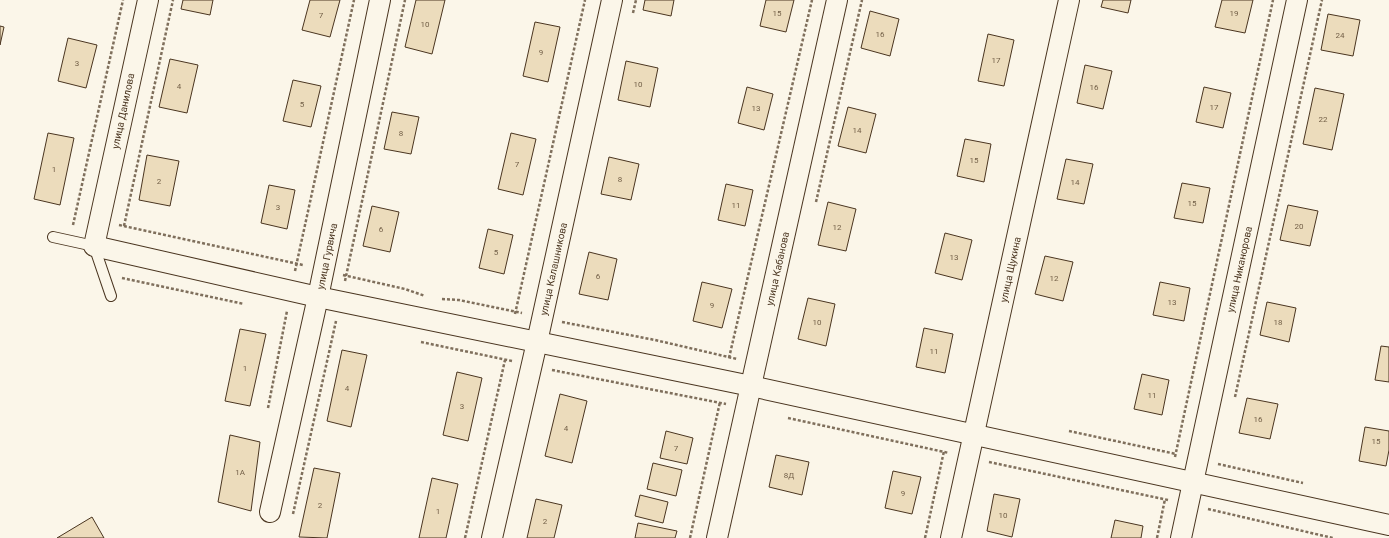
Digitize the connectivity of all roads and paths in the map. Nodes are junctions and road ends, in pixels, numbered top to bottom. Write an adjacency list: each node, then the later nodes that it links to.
1 (123, 0): 18 (path)
2 (148, 0): 15 (street, улица Данилова)
3 (173, 0): 16 (path)
4 (354, 0): 20 (path)
5 (380, 0): 21 (street, улица Гурвича)
6 (405, 0): 23 (path)
7 (585, 0): 32 (path)
8 (612, 0): 35 (street, улица Калашникова)
9 (812, 0): 40 (path)
10 (837, 0): 42 (street, улица Кабанова)
11 (1069, 0): 53 (street, улица Щукина)
12 (1273, 0): 55 (path)
13 (1297, 0): 57 (street, улица Никанорова)
14 (1322, 0): 46 (path)
15 (99, 222): 16 (path); 19 (street, улица Данилова)
16 (124, 226): 20 (path)
17 (53, 238): 18 (lane)
18 (70, 241): 19 (lane)
19 (94, 246): 22 (lane); 24 (street)
20 (297, 264): 21 (path); 24 (path)
21 (324, 270): 23 (path); 26 (street, улица Гурвича)
22 (104, 274): 25 (lane); 30 (path)
23 (346, 275): 27 (path); 29 (path)
24 (291, 290): 26 (street); 33 (path)
25 (111, 296)
26 (318, 297): 29 (street); 34 (street, улица Гурвича)
27 (430, 298)
28 (440, 299): 32 (path)
29 (341, 302): 36 (path); 37 (street)
30 (249, 305)
31 (279, 311): 33 (path)
32 (516, 312): 35 (path); 37 (path)
33 (287, 313): 34 (path); 48 (path)
34 (313, 318): 36 (path); 66 (street, улица Гурвича)
35 (542, 318): 39 (street, улица Калашникова); 40 (path)
36 (336, 323): 67 (path)
37 (510, 336): 39 (street); 41 (path)
38 (420, 342): 41 (path)
39 (537, 342): 43 (street, улица Калашникова); 44 (street)
40 (730, 358): 42 (path); 44 (path)
41 (505, 360): 43 (path); 69 (path)
42 (756, 364): 45 (street, улица Кабанова)
43 (531, 366): 47 (path); 70 (street, улица Калашникова)
44 (724, 381): 45 (street); 47 (path)
45 (751, 386): 49 (street, улица Кабанова); 51 (street)
46 (1234, 402)
47 (719, 403): 49 (path); 71 (path)
48 (268, 408)
49 (746, 408): 72 (street, улица Кабанова)
50 (783, 416): 54 (path)
51 (949, 429): 53 (street); 54 (path)
52 (1069, 431): 55 (path)
53 (973, 435): 56 (street, улица Щукина); 59 (street)
54 (944, 452): 56 (path); 73 (path)
55 (1175, 454): 57 (path); 59 (path)
56 (968, 457): 63 (path); 74 (street, улица Щукина)
57 (1198, 459): 58 (path); 60 (street, улица Никанорова)
58 (1220, 464): 61 (path); 62 (path)
59 (1170, 477): 60 (street); 63 (path)
60 (1193, 482): 62 (street); 64 (street, улица Никанорова)
61 (1305, 483)
62 (1215, 487): 65 (path); 68 (street)
63 (1165, 500): 64 (path); 75 (path)
64 (1188, 505): 65 (path); 76 (street, улица Никанорова)
65 (1210, 510): 77 (path)
66 (270, 512)
67 (293, 514)
68 (1389, 525)
69 (465, 538)
70 (492, 538)
71 (690, 538)
72 (717, 538)
73 (925, 538)
74 (951, 538)
75 (1157, 538)
76 (1181, 538)
77 (1333, 538)

